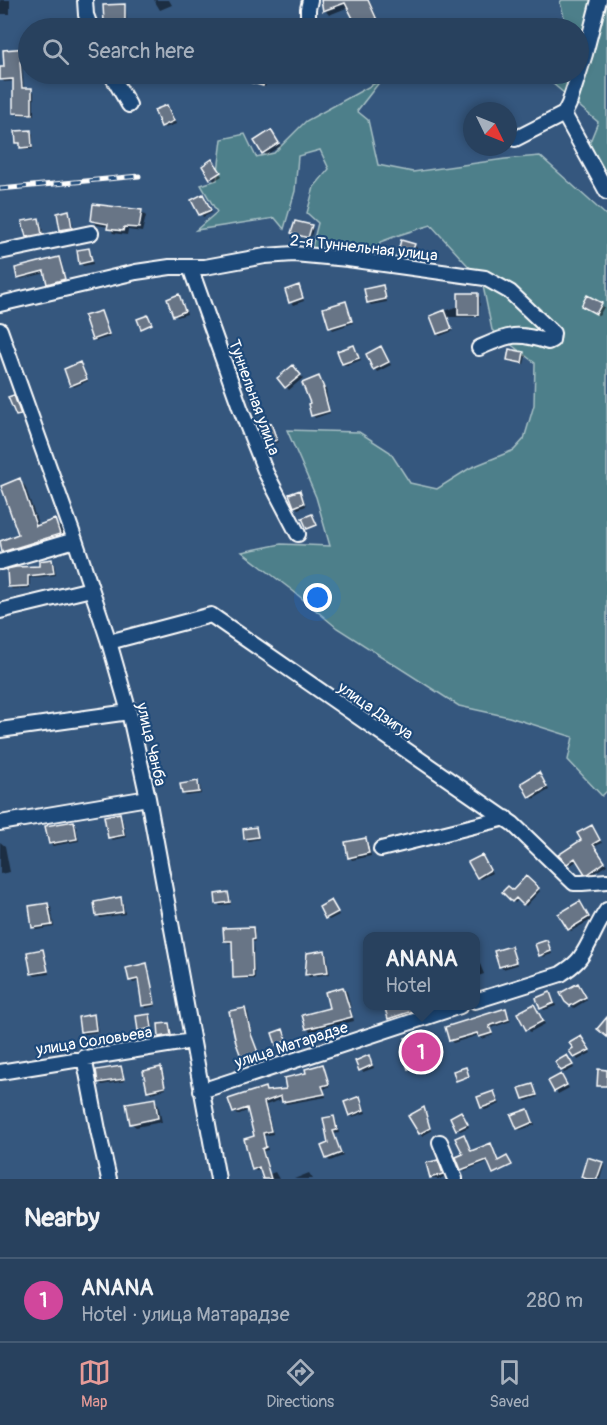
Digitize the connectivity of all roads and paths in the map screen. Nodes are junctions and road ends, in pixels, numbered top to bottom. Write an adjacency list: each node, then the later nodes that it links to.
1 (85, 0): 4 (street)
2 (310, 0): 5 (street)
3 (599, 0): 6 (street)
4 (87, 18)
5 (308, 18)
6 (589, 39)
7 (117, 84): 9 (street)
8 (575, 84): 10 (street)
9 (129, 105)
10 (564, 114): 11 (street); 12 (street)
11 (517, 138)
12 (607, 192)
13 (91, 233): 14 (street)
14 (0, 252)
15 (190, 267): 16 (street, 2-я Туннельная улица); 18 (street, 2-я Туннельная улица); 19 (street, Туннельная улица)
16 (0, 304)
17 (3, 346): 20 (street, улица Чанба)
18 (480, 348)
19 (298, 534)
20 (75, 540): 21 (street); 22 (street, улица Чанба)
21 (0, 562)
22 (91, 589): 23 (street); 24 (street, улица Чанба)
23 (0, 611)
24 (109, 642): 25 (street, улица Чанба); 28 (street, улица Дзигуа)
25 (129, 712): 26 (street); 27 (street, улица Чанба)
26 (0, 729)
27 (148, 798): 29 (street); 35 (street, улица Чанба)
28 (506, 818): 30 (street); 31 (street, улица Дзигуа)
29 (0, 823)
30 (381, 849)
31 (607, 880)
32 (607, 910): 33 (street)
33 (480, 999)
34 (445, 1010): 38 (street, улица Матарадзе)
35 (192, 1041): 36 (street, улица Соловьева); 38 (street, улица Чанба)
36 (84, 1057): 37 (street, улица Соловьева); 40 (street)
37 (0, 1072)
38 (201, 1091): 41 (street, улица Чанба)
39 (440, 1142): 42 (street)
40 (109, 1179)
41 (218, 1179)
42 (455, 1179)

